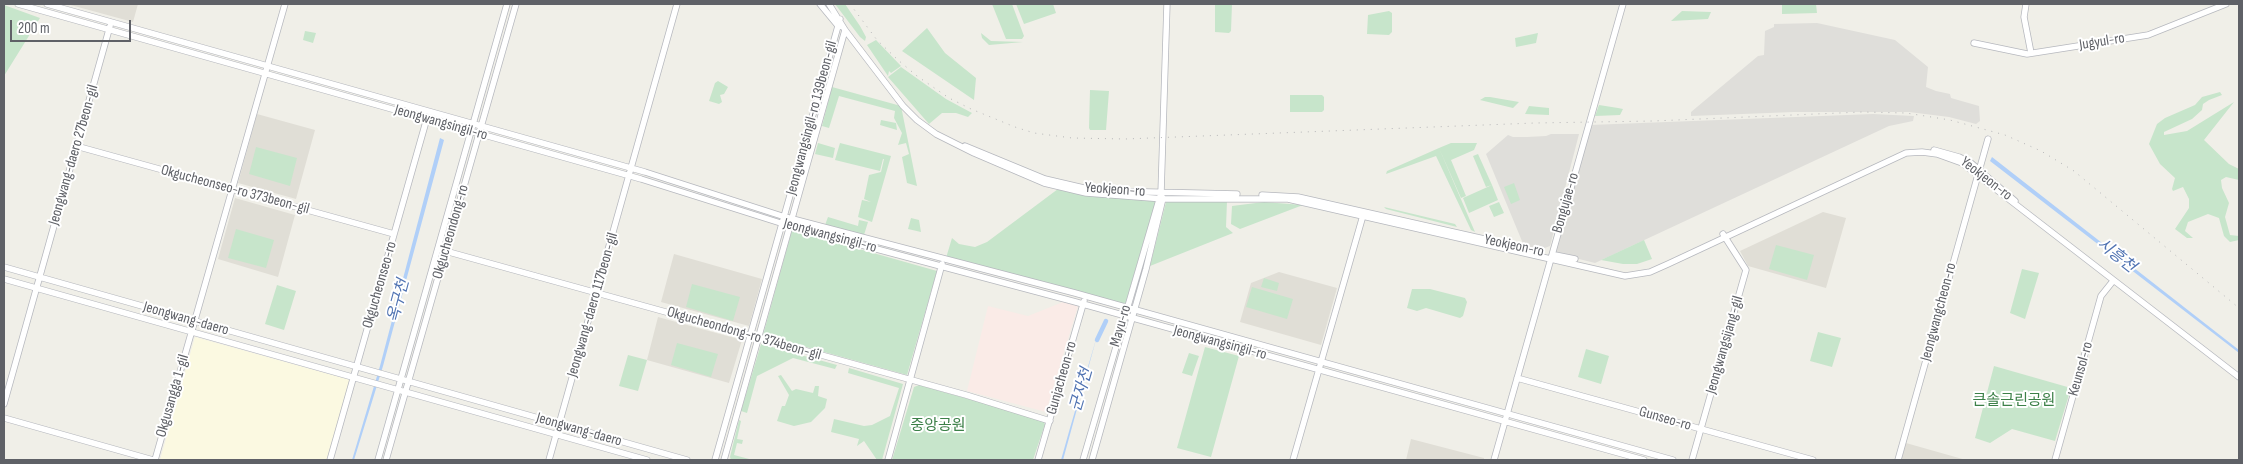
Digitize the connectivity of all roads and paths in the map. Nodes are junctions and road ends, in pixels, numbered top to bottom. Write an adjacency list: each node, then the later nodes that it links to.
1 (18, 4): 16 (street, Jeongwangsingil-ro)
2 (47, 4): 14 (street, Jeongwangsingil-ro)
3 (284, 4): 20 (street, Okgusangga 1-gil)
4 (507, 4): 25 (street, Okgucheondong-ro)
5 (516, 4): 24 (street, Okgucheondong-ro)
6 (677, 4): 29 (street, Jeongwang-daero 117beon-gil)
7 (820, 4): 15 (street, Yeokjeon-ro)
8 (829, 4): 13 (street, Yeokjeon-ro)
9 (1167, 4): 33 (street, Mayu-ro)
10 (1623, 4): 41 (street, Bongujae-ro)
11 (2026, 4): 19 (street)
12 (2226, 4): 19 (street, Jugyul-ro)
13 (840, 19): 15 (street, Jeongwangsingil-ro 139beon-gil); 17 (street, Yeokjeon-ro)
14 (111, 22): 16 (street, Jeongwang-daero 27beon-gil); 20 (street, Jeongwangsingil-ro)
15 (837, 26): 17 (street, Yeokjeon-ro); 35 (street, Jeongwangsingil-ro 139beon-gil)
16 (109, 29): 21 (street, Jeongwangsingil-ro); 28 (street, Jeongwang-daero 27beon-gil)
17 (845, 30): 33 (street, Yeokjeon-ro); 36 (street, Jeongwangsingil-ro 139beon-gil)
18 (1974, 43): 19 (street, Jugyul-ro)
19 (2031, 53)
20 (267, 65): 21 (street, Okgusangga 1-gil); 22 (street, Jeongwangsingil-ro)
21 (264, 73): 23 (street, Jeongwangsingil-ro); 32 (street, Okgusangga 1-gil)
22 (429, 111): 23 (street, Okgucheonseo-ro); 25 (street, Jeongwangsingil-ro)
23 (427, 119): 25 (street, Jeongwangsingil-ro); 37 (street, Okgucheonseo-ro)
24 (481, 127): 25 (street, Jeongwangsingil-ro); 26 (street, Okgucheondong-ro); 29 (street, Jeongwangsingil-ro)
25 (472, 128): 26 (street, Jeongwangsingil-ro); 39 (street, Okgucheondong-ro)
26 (479, 134): 31 (street, Jeongwangsingil-ro); 40 (street, Okgucheondong-ro)
27 (1988, 138): 30 (street, Jeongwangcheon-ro)
28 (76, 146): 32 (street, Okgucheonseo-ro 373beon-gil); 44 (street, Jeongwang-daero 27beon-gil)
29 (630, 168): 31 (street, Jeongwang-daero 117beon-gil); 35 (street, Jeongwangsingil-ro)
30 (1979, 170): 38 (street, Yeokjeon-ro); 46 (street, Yeokjeon-ro); 97 (street, Jeongwangcheon-ro)
31 (629, 176): 35 (street, Jeongwangsingil-ro); 48 (street, Jeongwang-daero 117beon-gil)
32 (232, 189): 37 (street, Okgucheonseo-ro 373beon-gil); 55 (street, Okgusangga 1-gil)
33 (1161, 197): 34 (street, Yeokjeon-ro); 51 (street, Mayu-ro); 52 (street, Mayu-ro)
34 (1363, 213): 41 (street, Yeokjeon-ro); 59 (street)
35 (784, 221): 36 (street, Jeongwangsingil-ro); 57 (street, Jeongwangsingil-ro 139beon-gil)
36 (791, 223): 42 (street, Jeongwangsingil-ro); 58 (street, Jeongwangsingil-ro 139beon-gil)
37 (394, 234): 60 (street, Okgucheonseo-ro)
38 (1724, 235): 41 (street, Yeokjeon-ro); 76 (street, Jeongwangsijang-gil)
39 (438, 249): 40 (street, Okgucheondong-ro 374beon-gil); 65 (street, Okgucheondong-ro)
40 (446, 251): 48 (street, Okgucheondong-ro 374beon-gil); 67 (street, Okgucheondong-ro)
41 (1551, 256): 64 (street, Bongujae-ro)
42 (942, 263): 49 (street, Jeongwangsingil-ro); 50 (street, Jeongwangsingil-ro); 66 (street)
43 (4, 267): 44 (street, Jeongwang-daero)
44 (40, 276): 47 (street, Jeongwang-daero 27beon-gil); 55 (street, Jeongwang-daero)
45 (4, 279): 47 (street, Jeongwang-daero)
46 (2113, 281): 62 (street, Yeokjeon-ro); 98 (street, Keunsol-ro)
47 (36, 288): 56 (street, Jeongwang-daero); 70 (street, Jeongwang-daero 27beon-gil)
48 (596, 293): 57 (street, Okgucheondong-ro 374beon-gil); 75 (street, Jeongwang-daero 117beon-gil)
49 (1085, 296): 50 (street, Gunjacheon-ro); 51 (street, Jeongwangsingil-ro)
50 (1083, 304): 53 (street, Jeongwangsingil-ro); 73 (street, Gunjacheon-ro)
51 (1126, 308): 52 (street, Jeongwangsingil-ro); 53 (street, Mayu-ro)
52 (1134, 310): 54 (street, Mayu-ro); 59 (street, Jeongwangsingil-ro)
53 (1124, 316): 54 (street, Jeongwangsingil-ro); 89 (street, Mayu-ro)
54 (1131, 319): 61 (street, Jeongwangsingil-ro); 90 (street, Mayu-ro)
55 (195, 321): 56 (street, Okgusangga 1-gil); 60 (street, Jeongwang-daero)
56 (192, 331): 63 (street, Jeongwang-daero); 80 (street, Okgusangga 1-gil)
57 (751, 336): 58 (street, Okgucheondong-ro 374beon-gil); 78 (street, Jeongwangsingil-ro 139beon-gil)
58 (759, 338): 66 (street, Okgucheondong-ro 374beon-gil); 79 (street, Jeongwangsingil-ro 139beon-gil)
59 (1321, 362): 61 (street); 71 (street, Jeongwangsingil-ro)
60 (356, 368): 63 (street, Okgucheonseo-ro); 65 (street, Jeongwang-daero)
61 (1319, 369): 74 (street, Jeongwangsingil-ro); 91 (street)
62 (2239, 377)
63 (354, 378): 68 (street, Jeongwang-daero); 81 (street, Okgucheonseo-ro)
64 (1517, 378): 71 (street, Bongujae-ro); 76 (street, Gunseo-ro)
65 (401, 380): 67 (street, Jeongwang-daero); 68 (street, Okgucheondong-ro)
66 (910, 380): 73 (street, Okgucheondong-ro 374beon-gil); 87 (street)
67 (409, 382): 69 (street, Okgucheondong-ro); 75 (street, Jeongwang-daero)
68 (398, 390): 69 (street, Jeongwang-daero); 82 (street, Okgucheondong-ro)
69 (406, 392): 77 (street, Jeongwang-daero); 83 (street, Okgucheondong-ro)
70 (4, 404)
71 (1507, 413): 74 (street, Bongujae-ro); 94 (street, Jeongwangsingil-ro)
72 (4, 418): 80 (street)
73 (1050, 421): 88 (street, Gunjacheon-ro)
74 (1505, 421): 92 (street, Bongujae-ro); 93 (street, Jeongwangsingil-ro)
75 (559, 424): 77 (street, Jeongwang-daero 117beon-gil); 86 (street, Jeongwang-daero)
76 (1701, 429): 95 (street, Jeongwangsijang-gil); 96 (street, Gunseo-ro)
77 (556, 435): 84 (street, Jeongwang-daero 117beon-gil); 85 (street, Jeongwang-daero)
78 (714, 459)
79 (725, 459)
80 (154, 460)
81 (330, 460)
82 (378, 460)
83 (386, 460)
84 (549, 460)
85 (647, 460)
86 (687, 460)
87 (888, 460)
88 (1038, 460)
89 (1083, 460)
90 (1092, 460)
91 (1293, 460)
92 (1494, 460)
93 (1644, 460)
94 (1673, 460)
95 (1692, 460)
96 (1813, 460)
97 (1898, 460)
98 (2055, 460)

